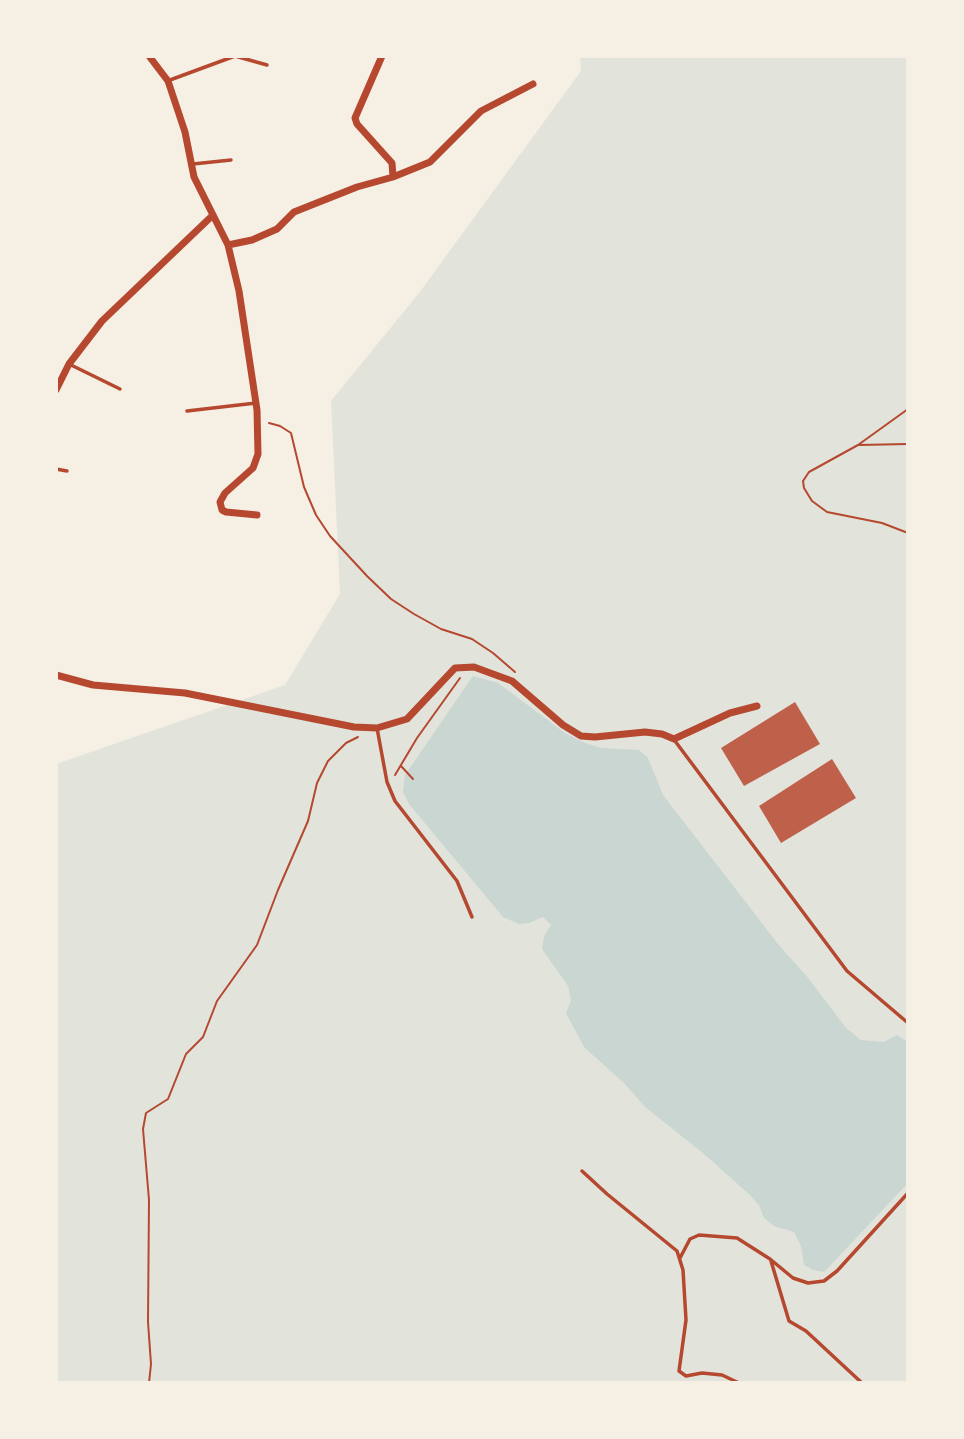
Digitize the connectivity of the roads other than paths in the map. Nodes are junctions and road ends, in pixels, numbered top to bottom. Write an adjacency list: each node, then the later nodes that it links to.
1 (149, 56): 4 (street)
2 (382, 56): 8 (street)
3 (267, 65): 4 (lane)
4 (168, 81): 7 (street)
5 (533, 84): 8 (street)
6 (231, 160): 7 (lane)
7 (191, 164): 9 (street)
8 (393, 177): 10 (street)
9 (213, 215): 10 (street); 11 (street)
10 (228, 246): 14 (street)
11 (69, 364): 12 (lane); 13 (street)
12 (120, 389)
13 (56, 390)
14 (256, 403): 15 (lane); 18 (street)
15 (187, 411)
16 (56, 469): 17 (lane)
17 (66, 471)
18 (257, 515)
19 (56, 675): 21 (street)
20 (757, 706): 22 (street)
21 (377, 728): 22 (street); 23 (lane)
22 (674, 739): 24 (lane)
23 (472, 917)
24 (908, 1023)
25 (582, 1171): 27 (lane)
26 (908, 1193): 28 (lane)
27 (680, 1259): 28 (lane); 29 (lane)
28 (770, 1259): 30 (lane)
29 (739, 1383)
30 (862, 1383)

